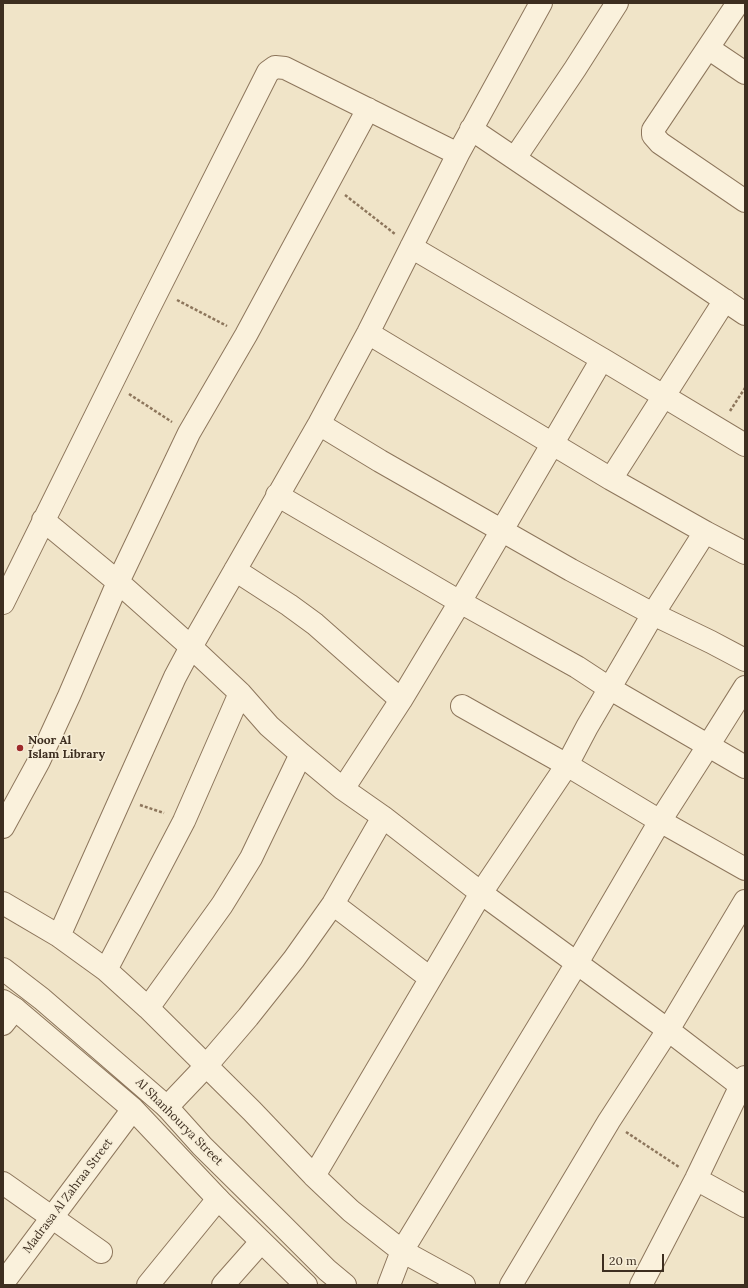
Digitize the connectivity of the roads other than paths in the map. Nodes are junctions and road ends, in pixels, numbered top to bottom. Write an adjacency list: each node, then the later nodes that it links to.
1 (540, 3): 7 (street)
2 (617, 3): 9 (street)
3 (738, 3): 4 (street)
4 (708, 48): 5 (street); 10 (street)
5 (745, 72)
6 (368, 109): 8 (street); 22 (street); 27 (street)
7 (471, 129): 8 (street); 9 (street)
8 (458, 154): 11 (street)
9 (515, 158): 12 (street)
10 (745, 201)
11 (411, 247): 14 (street); 15 (street)
12 (725, 300): 13 (street); 16 (street)
13 (745, 314)
14 (368, 333): 17 (street); 18 (street)
15 (602, 359): 16 (street); 18 (street)
16 (664, 397): 19 (street); 20 (street)
17 (318, 424): 21 (street); 23 (street)
18 (552, 443): 20 (street); 23 (street)
19 (745, 445)
20 (611, 479): 24 (street)
21 (277, 495): 26 (street); 28 (street)
22 (43, 520): 27 (street); 29 (street)
23 (501, 530): 28 (street); 30 (street)
24 (705, 532): 25 (street); 30 (street)
25 (745, 553)
26 (235, 570): 31 (street); 36 (street)
27 (118, 582): 31 (street); 45 (street)
28 (460, 602): 34 (street); 36 (street)
29 (3, 603)
30 (653, 614): 32 (street); 34 (street)
31 (191, 647): 35 (street); 51 (street)
32 (745, 660)
33 (745, 686): 38 (street)
34 (609, 688): 38 (street); 40 (street)
35 (240, 694): 39 (street); 54 (street)
36 (401, 700): 42 (street)
37 (462, 706): 40 (street)
38 (708, 746): 41 (street); 44 (street)
39 (301, 754): 42 (street); 56 (street)
40 (567, 765): 44 (street); 47 (street)
41 (745, 767)
42 (343, 789): 43 (street)
43 (383, 817): 47 (street); 50 (street)
44 (660, 821): 46 (street); 52 (street)
45 (3, 827)
46 (745, 869)
47 (481, 892): 52 (street); 55 (street)
48 (745, 901): 58 (street)
49 (3, 903): 51 (street)
50 (333, 904): 55 (street); 59 (street)
51 (58, 936): 54 (street)
52 (577, 963): 58 (street); 70 (street)
53 (3, 969): 61 (street, Al Shanhourya Street)
54 (106, 970): 56 (street)
55 (430, 978): 63 (street)
56 (148, 1008): 59 (street)
57 (7, 1011): 62 (street, Al Shanhourya Street)
58 (668, 1030): 60 (street); 79 (street)
59 (206, 1066): 61 (street); 63 (street)
60 (744, 1084): 64 (street)
61 (167, 1107): 76 (street, Al Shanhourya Street)
62 (133, 1109): 66 (street, Al Shanhourya Street); 68 (street, Madrasa Al Zahraa Street)
63 (314, 1176): 70 (street)
64 (696, 1179): 67 (street); 80 (street)
65 (3, 1183): 68 (street)
66 (218, 1199): 69 (street, Al Shanhourya Street); 73 (street)
67 (745, 1206)
68 (52, 1218): 71 (street); 72 (street, Madrasa Al Zahraa Street)
69 (261, 1242): 74 (street); 75 (street, Al Shanhourya Street)
70 (402, 1251): 77 (street); 78 (street)
71 (101, 1252)
72 (3, 1283)
73 (148, 1285)
74 (223, 1285)
75 (306, 1285)
76 (345, 1285)
77 (389, 1285)
78 (464, 1285)
79 (511, 1285)
80 (641, 1285)

